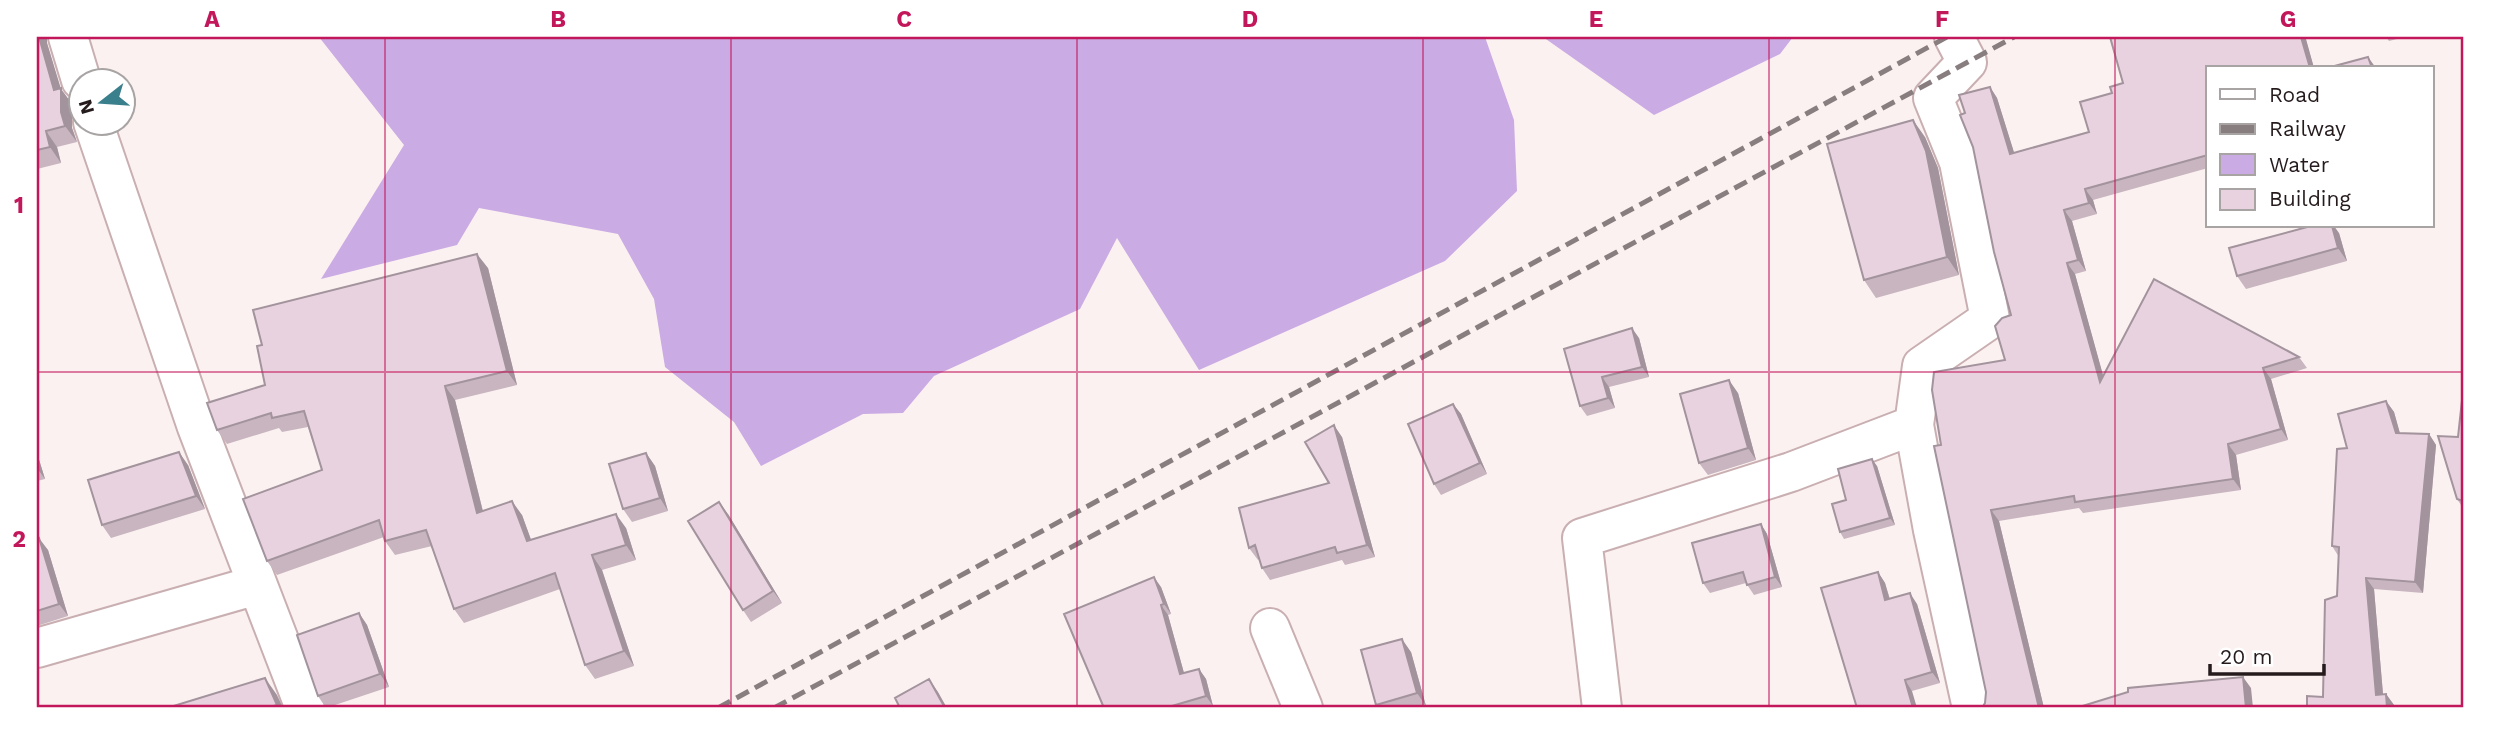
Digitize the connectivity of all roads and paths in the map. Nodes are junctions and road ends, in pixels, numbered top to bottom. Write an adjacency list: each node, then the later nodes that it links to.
1 (68, 37): 3 (street)
2 (1954, 37): 5 (street)
3 (77, 66)
4 (98, 136): 6 (street)
5 (1914, 425): 11 (street); 12 (street)
6 (257, 585): 8 (street); 9 (street)
7 (1270, 628): 10 (street)
8 (37, 648)
9 (305, 708)
10 (1303, 708)
11 (1602, 708)
12 (1972, 708)

